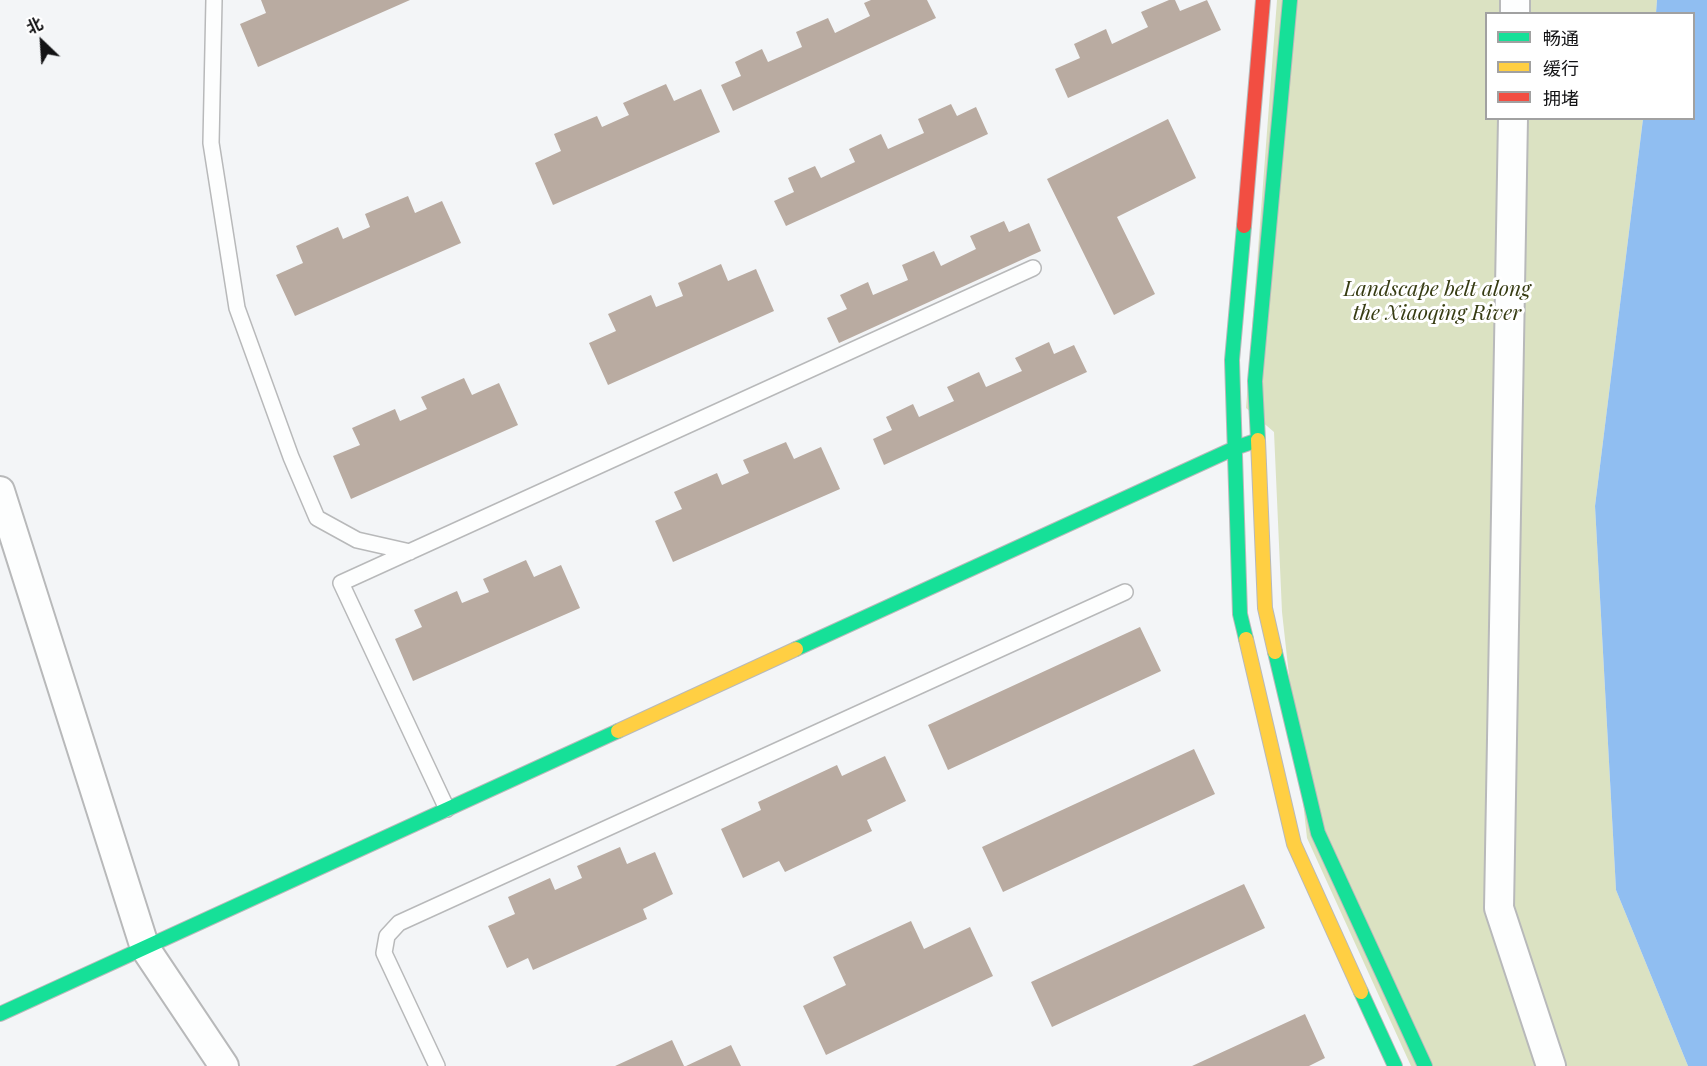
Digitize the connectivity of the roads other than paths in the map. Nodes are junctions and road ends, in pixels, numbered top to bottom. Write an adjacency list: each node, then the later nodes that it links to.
1 (214, 0): 9 (lane)
2 (1263, 0): 7 (main road)
3 (1290, 0): 6 (main road)
4 (1513, 120): 18 (street)
5 (1033, 268): 9 (lane)
6 (1258, 440): 7 (main road); 17 (main road)
7 (1235, 448): 11 (main road); 16 (main road)
8 (0, 491): 12 (street)
9 (410, 552): 11 (lane)
10 (1125, 592): 15 (lane)
11 (447, 810): 12 (main road)
12 (145, 948): 13 (main road); 14 (street)
13 (0, 1014)
14 (224, 1066)
15 (437, 1066)
16 (1395, 1066)
17 (1425, 1066)
18 (1551, 1066)

